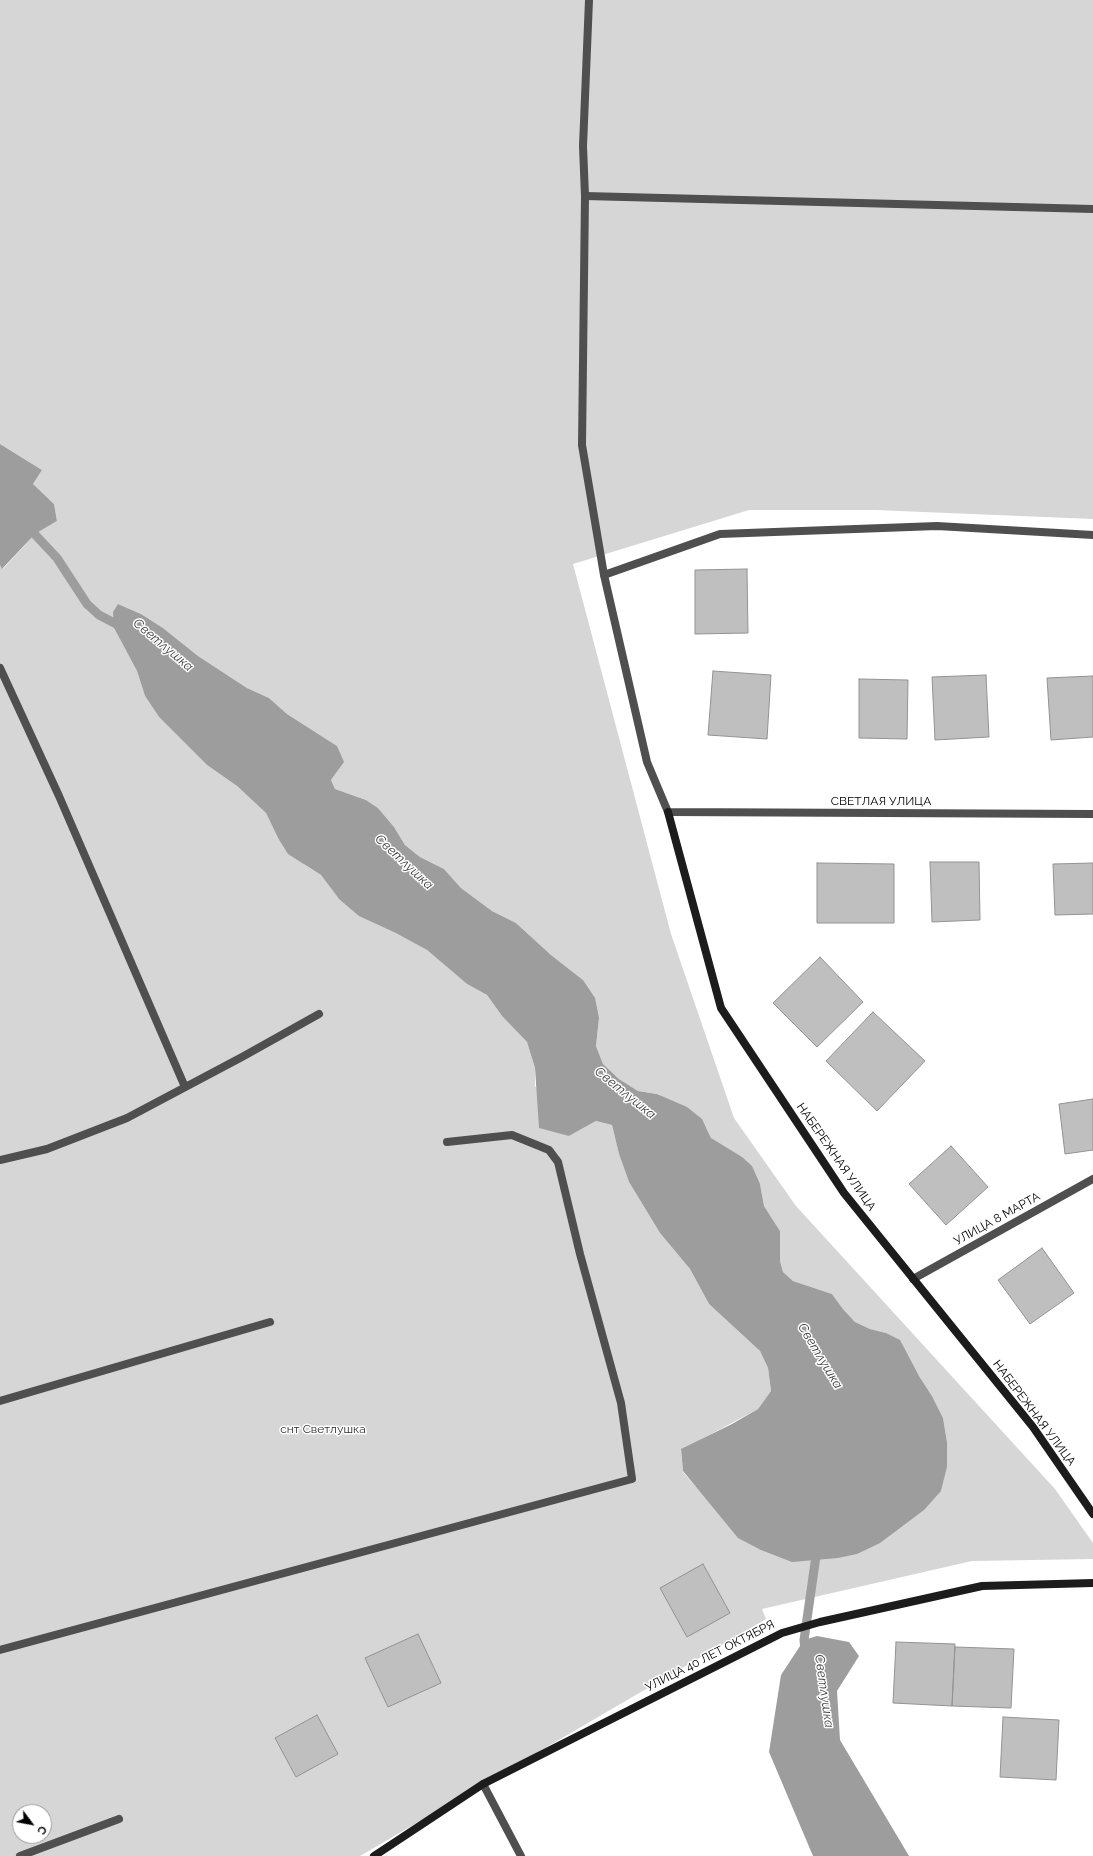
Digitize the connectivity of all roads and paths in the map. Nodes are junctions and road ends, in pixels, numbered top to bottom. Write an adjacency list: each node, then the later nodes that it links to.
1 (588, 0): 2 (street)
2 (585, 196): 3 (street); 5 (street)
3 (1093, 208)
4 (1093, 535): 5 (street)
5 (604, 575): 7 (street)
6 (0, 668): 10 (street)
7 (668, 812): 8 (street, СВЕТЛАЯ УЛИЦА); 14 (street, НАБЕРЕЖНАЯ УЛИЦА)
8 (1093, 814)
9 (319, 1014): 10 (street)
10 (185, 1087): 12 (street)
11 (447, 1142): 19 (street)
12 (0, 1160)
13 (1093, 1179): 14 (street, УЛИЦА 8 МАРТА)
14 (913, 1279): 17 (street, НАБЕРЕЖНАЯ УЛИЦА)
15 (270, 1322): 16 (street)
16 (0, 1401)
17 (1093, 1514)
18 (1093, 1583): 20 (street, УЛИЦА 40 ЛЕТ ОКТЯБРЯ)
19 (0, 1650)
20 (483, 1784): 23 (street, УЛИЦА 40 ЛЕТ ОКТЯБРЯ); 24 (street)
21 (119, 1819): 22 (street)
22 (20, 1856)
23 (374, 1856)
24 (521, 1856)

